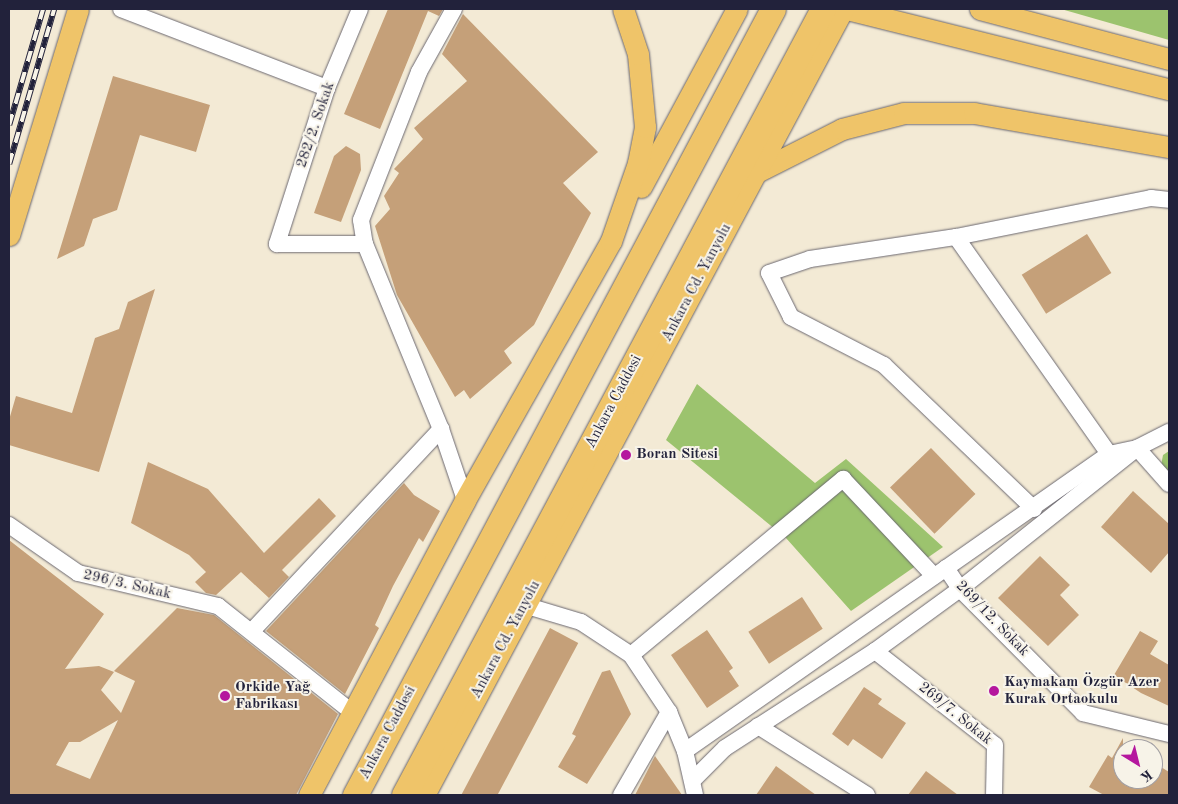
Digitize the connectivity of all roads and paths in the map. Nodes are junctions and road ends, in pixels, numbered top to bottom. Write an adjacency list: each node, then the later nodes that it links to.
1 (78, 9): 17 (main road)
2 (121, 9): 12 (street)
3 (360, 9): 12 (street, 282/2. Sokak)
4 (454, 9): 20 (street)
5 (623, 9): 19 (main road)
6 (736, 9): 19 (main road)
7 (774, 9): 42 (highway, Ankara Caddesi)
8 (823, 9): 43 (highway, Ankara Caddesi)
9 (845, 9): 13 (main road); 15 (main road, Ankara Cd. Yanyolu)
10 (980, 9): 11 (main road)
11 (1169, 59)
12 (327, 88): 20 (street, 282/2. Sokak)
13 (1169, 89)
14 (1169, 147): 15 (main road)
15 (757, 172): 31 (main road, Ankara Cd. Yanyolu)
16 (1169, 200): 18 (street)
17 (9, 235)
18 (956, 237): 24 (street); 27 (street)
19 (611, 241): 26 (main road)
20 (365, 244): 21 (street)
21 (441, 430): 26 (street); 32 (street)
22 (1169, 432): 23 (street)
23 (1137, 448): 24 (street); 25 (street); 30 (street)
24 (1109, 454): 27 (street)
25 (1169, 484)
26 (465, 500): 36 (main road)
27 (1034, 509): 29 (street)
28 (9, 525): 32 (street, 296/3. Sokak)
29 (940, 572): 30 (street, 269/12. Sokak); 34 (street, 269/12. Sokak); 39 (street)
30 (960, 589): 33 (street); 38 (street, 269/12. Sokak)
31 (524, 605): 34 (street); 44 (main road, Ankara Cd. Yanyolu)
32 (252, 631): 36 (street, 296/3. Sokak)
33 (875, 651): 37 (street); 47 (street, 269/7. Sokak)
34 (631, 655): 35 (street)
35 (669, 712): 39 (street); 45 (street)
36 (353, 713): 41 (main road)
37 (758, 726): 40 (street); 46 (street)
38 (1169, 734)
39 (685, 750): 40 (street)
40 (694, 788)
41 (309, 795)
42 (356, 795)
43 (404, 795)
44 (424, 795)
45 (621, 795)
46 (867, 795)
47 (994, 795)

